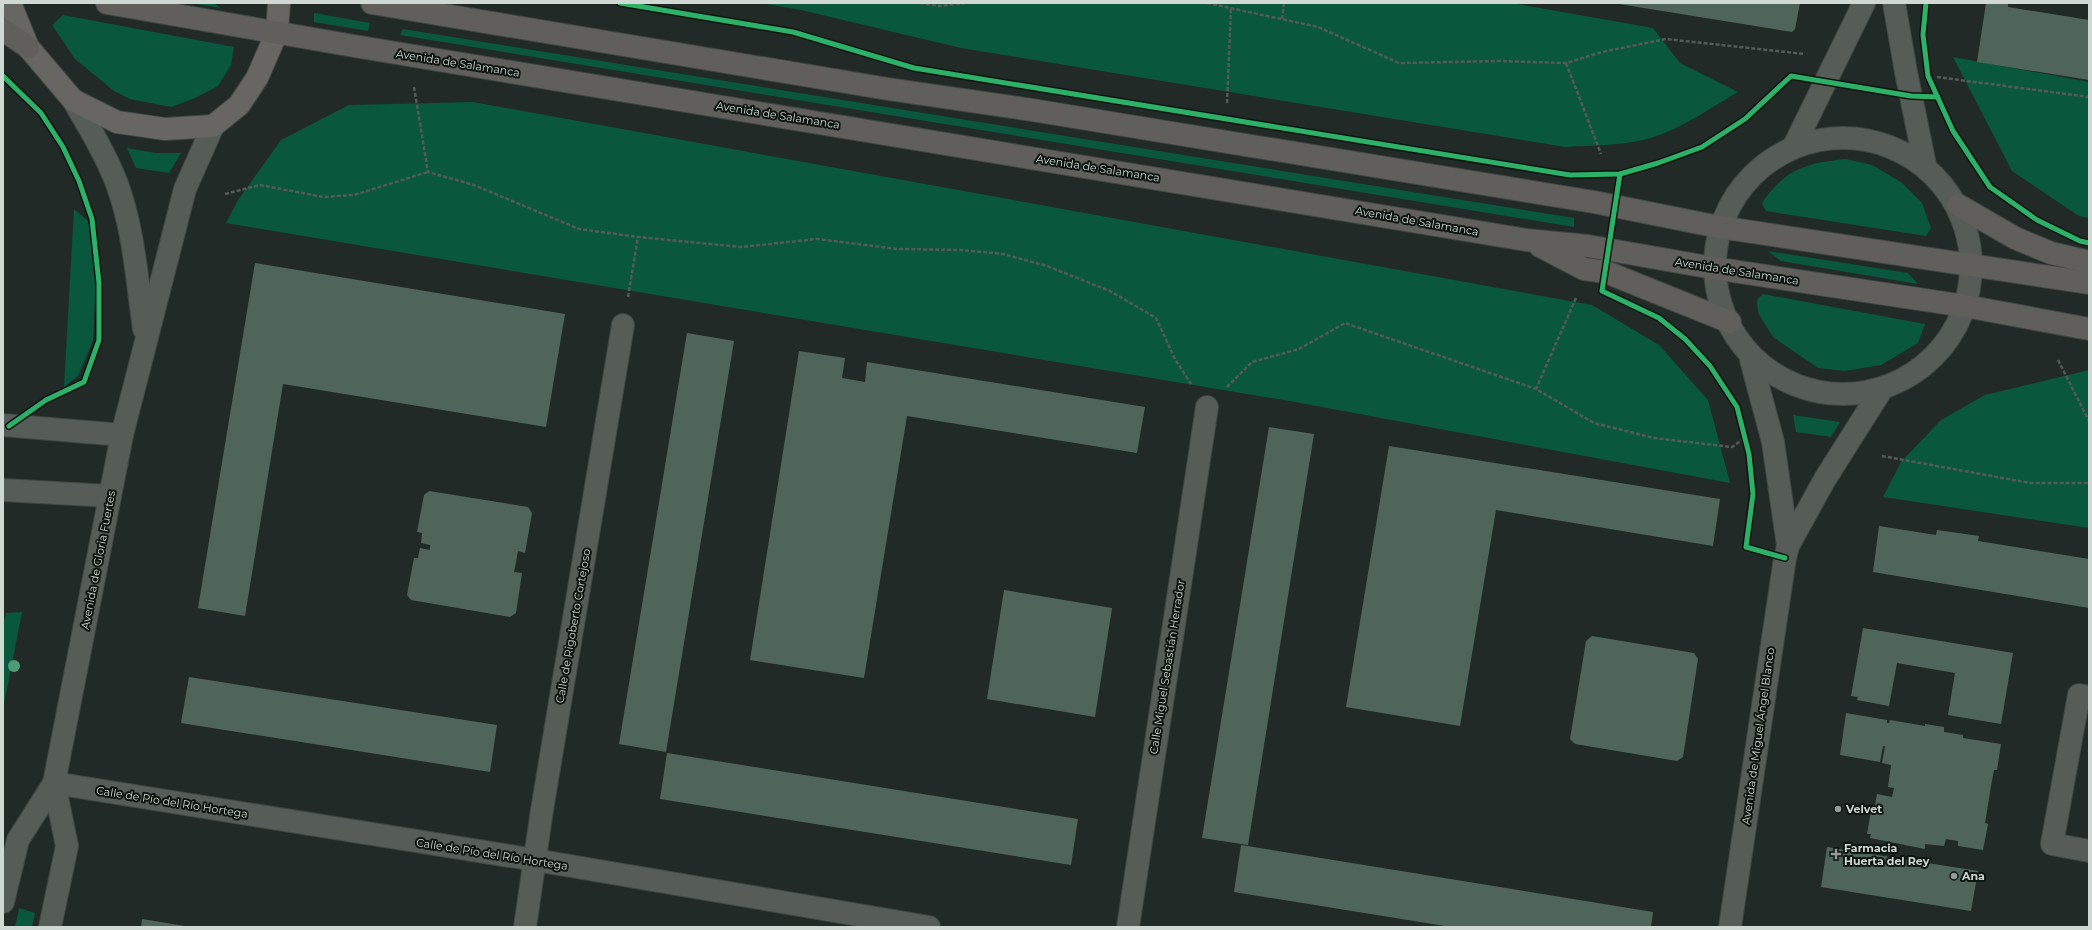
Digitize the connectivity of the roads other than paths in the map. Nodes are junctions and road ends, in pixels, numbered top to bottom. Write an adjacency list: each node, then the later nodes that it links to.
1 (10, 3): 9 (main road)
2 (107, 3): 8 (highway, Avenida de Salamanca)
3 (279, 3): 8 (main road)
4 (1864, 3): 12 (street)
5 (1894, 3): 13 (street)
6 (382, 4): 15 (highway)
7 (3, 30): 9 (highway)
8 (277, 32): 11 (main road); 16 (highway, Avenida de Salamanca)
9 (28, 47): 10 (main road)
10 (73, 100): 11 (main road); 25 (street, Avenida de Gloria Fuertes)
11 (213, 126): 25 (street, Avenida de Gloria Fuertes)
12 (1795, 144): 13 (street); 15 (street)
13 (1925, 165): 14 (street)
14 (1958, 205): 17 (highway); 18 (street)
15 (1719, 227): 18 (highway); 19 (street)
16 (1526, 240): 19 (highway, Avenida de Salamanca); 22 (highway)
17 (2089, 262)
18 (1972, 265): 20 (highway); 21 (street)
19 (1713, 268): 21 (highway, Avenida de Salamanca); 22 (street)
20 (2089, 284)
21 (1965, 306): 24 (highway, Avenida de Salamanca); 27 (street)
22 (1730, 322): 26 (street)
23 (624, 325): 37 (street, Calle de Rigoberto Cortejoso)
24 (2089, 329)
25 (146, 339): 30 (street, Avenida de Gloria Fuertes)
26 (1751, 360): 27 (street); 33 (street, Avenida de Miguel Ángel Blanco)
27 (1880, 392): 33 (street, Avenida de Miguel Ángel Blanco)
28 (1207, 407): 42 (street, Calle Miguel Sebastián Herrador)
29 (3, 425): 30 (street)
30 (122, 435): 32 (street, Avenida de Gloria Fuertes)
31 (3, 490): 32 (street)
32 (110, 496): 35 (street, Avenida de Gloria Fuertes)
33 (1788, 546): 43 (street, Avenida de Miguel Ángel Blanco)
34 (2089, 697): 36 (street)
35 (54, 783): 37 (street, Calle de Pío del Río Hortega); 38 (street, Avenida de Gloria Fuertes); 39 (street, Avenida de Gloria Fuertes)
36 (2089, 851)
37 (535, 860): 40 (street, Calle de Rigoberto Cortejoso); 41 (street, Calle de Pío del Río Hortega)
38 (3, 902)
39 (50, 927)
40 (525, 927)
41 (929, 927)
42 (1128, 927)
43 (1730, 927)

